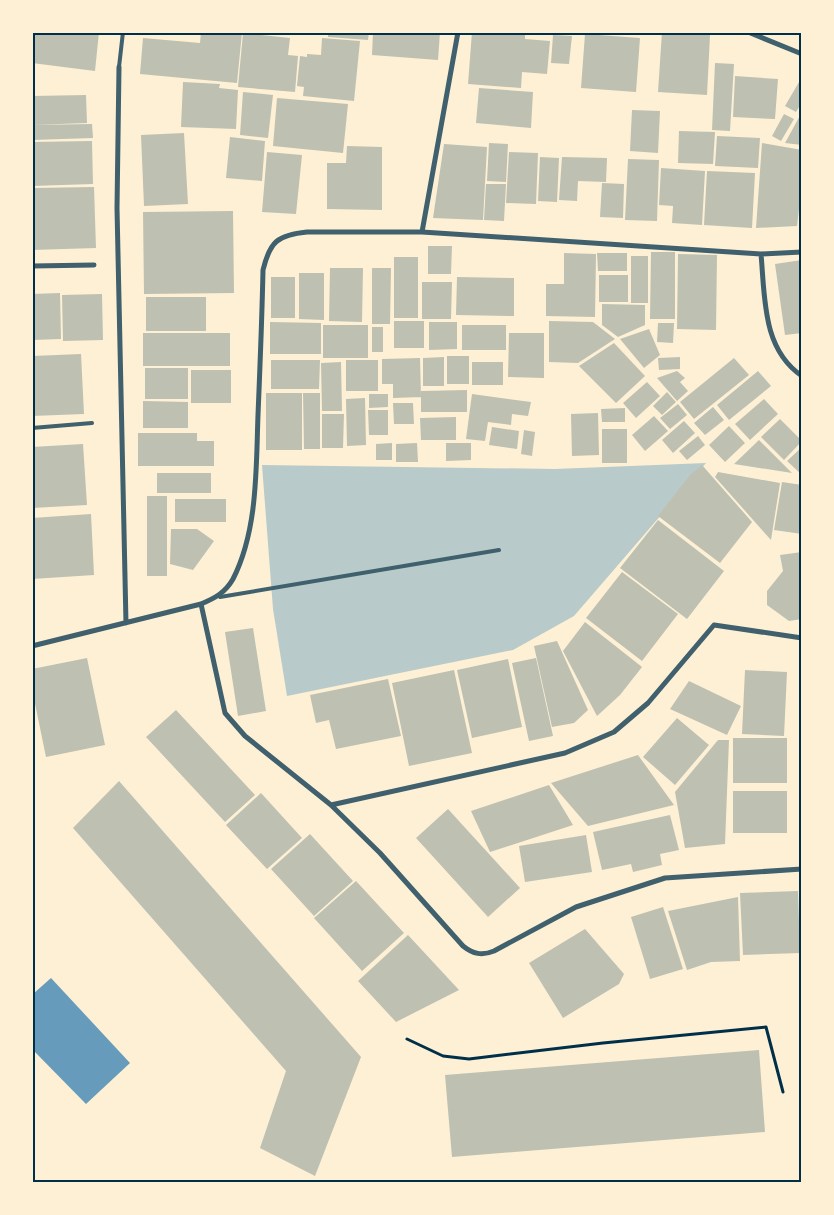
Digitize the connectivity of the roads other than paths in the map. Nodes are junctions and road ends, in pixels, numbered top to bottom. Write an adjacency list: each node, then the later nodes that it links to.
1 (123, 32): 5 (lane)
2 (458, 32): 6 (street)
3 (748, 32): 4 (street)
4 (802, 54)
5 (118, 67): 17 (street)
6 (422, 232): 8 (street); 15 (street)
7 (802, 252): 8 (street)
8 (761, 254): 11 (street)
9 (94, 265): 10 (street)
10 (32, 266)
11 (802, 376)
12 (92, 423): 13 (lane)
13 (32, 428)
14 (499, 550): 15 (lane)
15 (220, 597): 16 (street)
16 (201, 604): 17 (street); 20 (street)
17 (126, 623): 19 (street)
18 (802, 638): 20 (street)
19 (32, 646)
20 (331, 805): 21 (street)
21 (802, 869)

